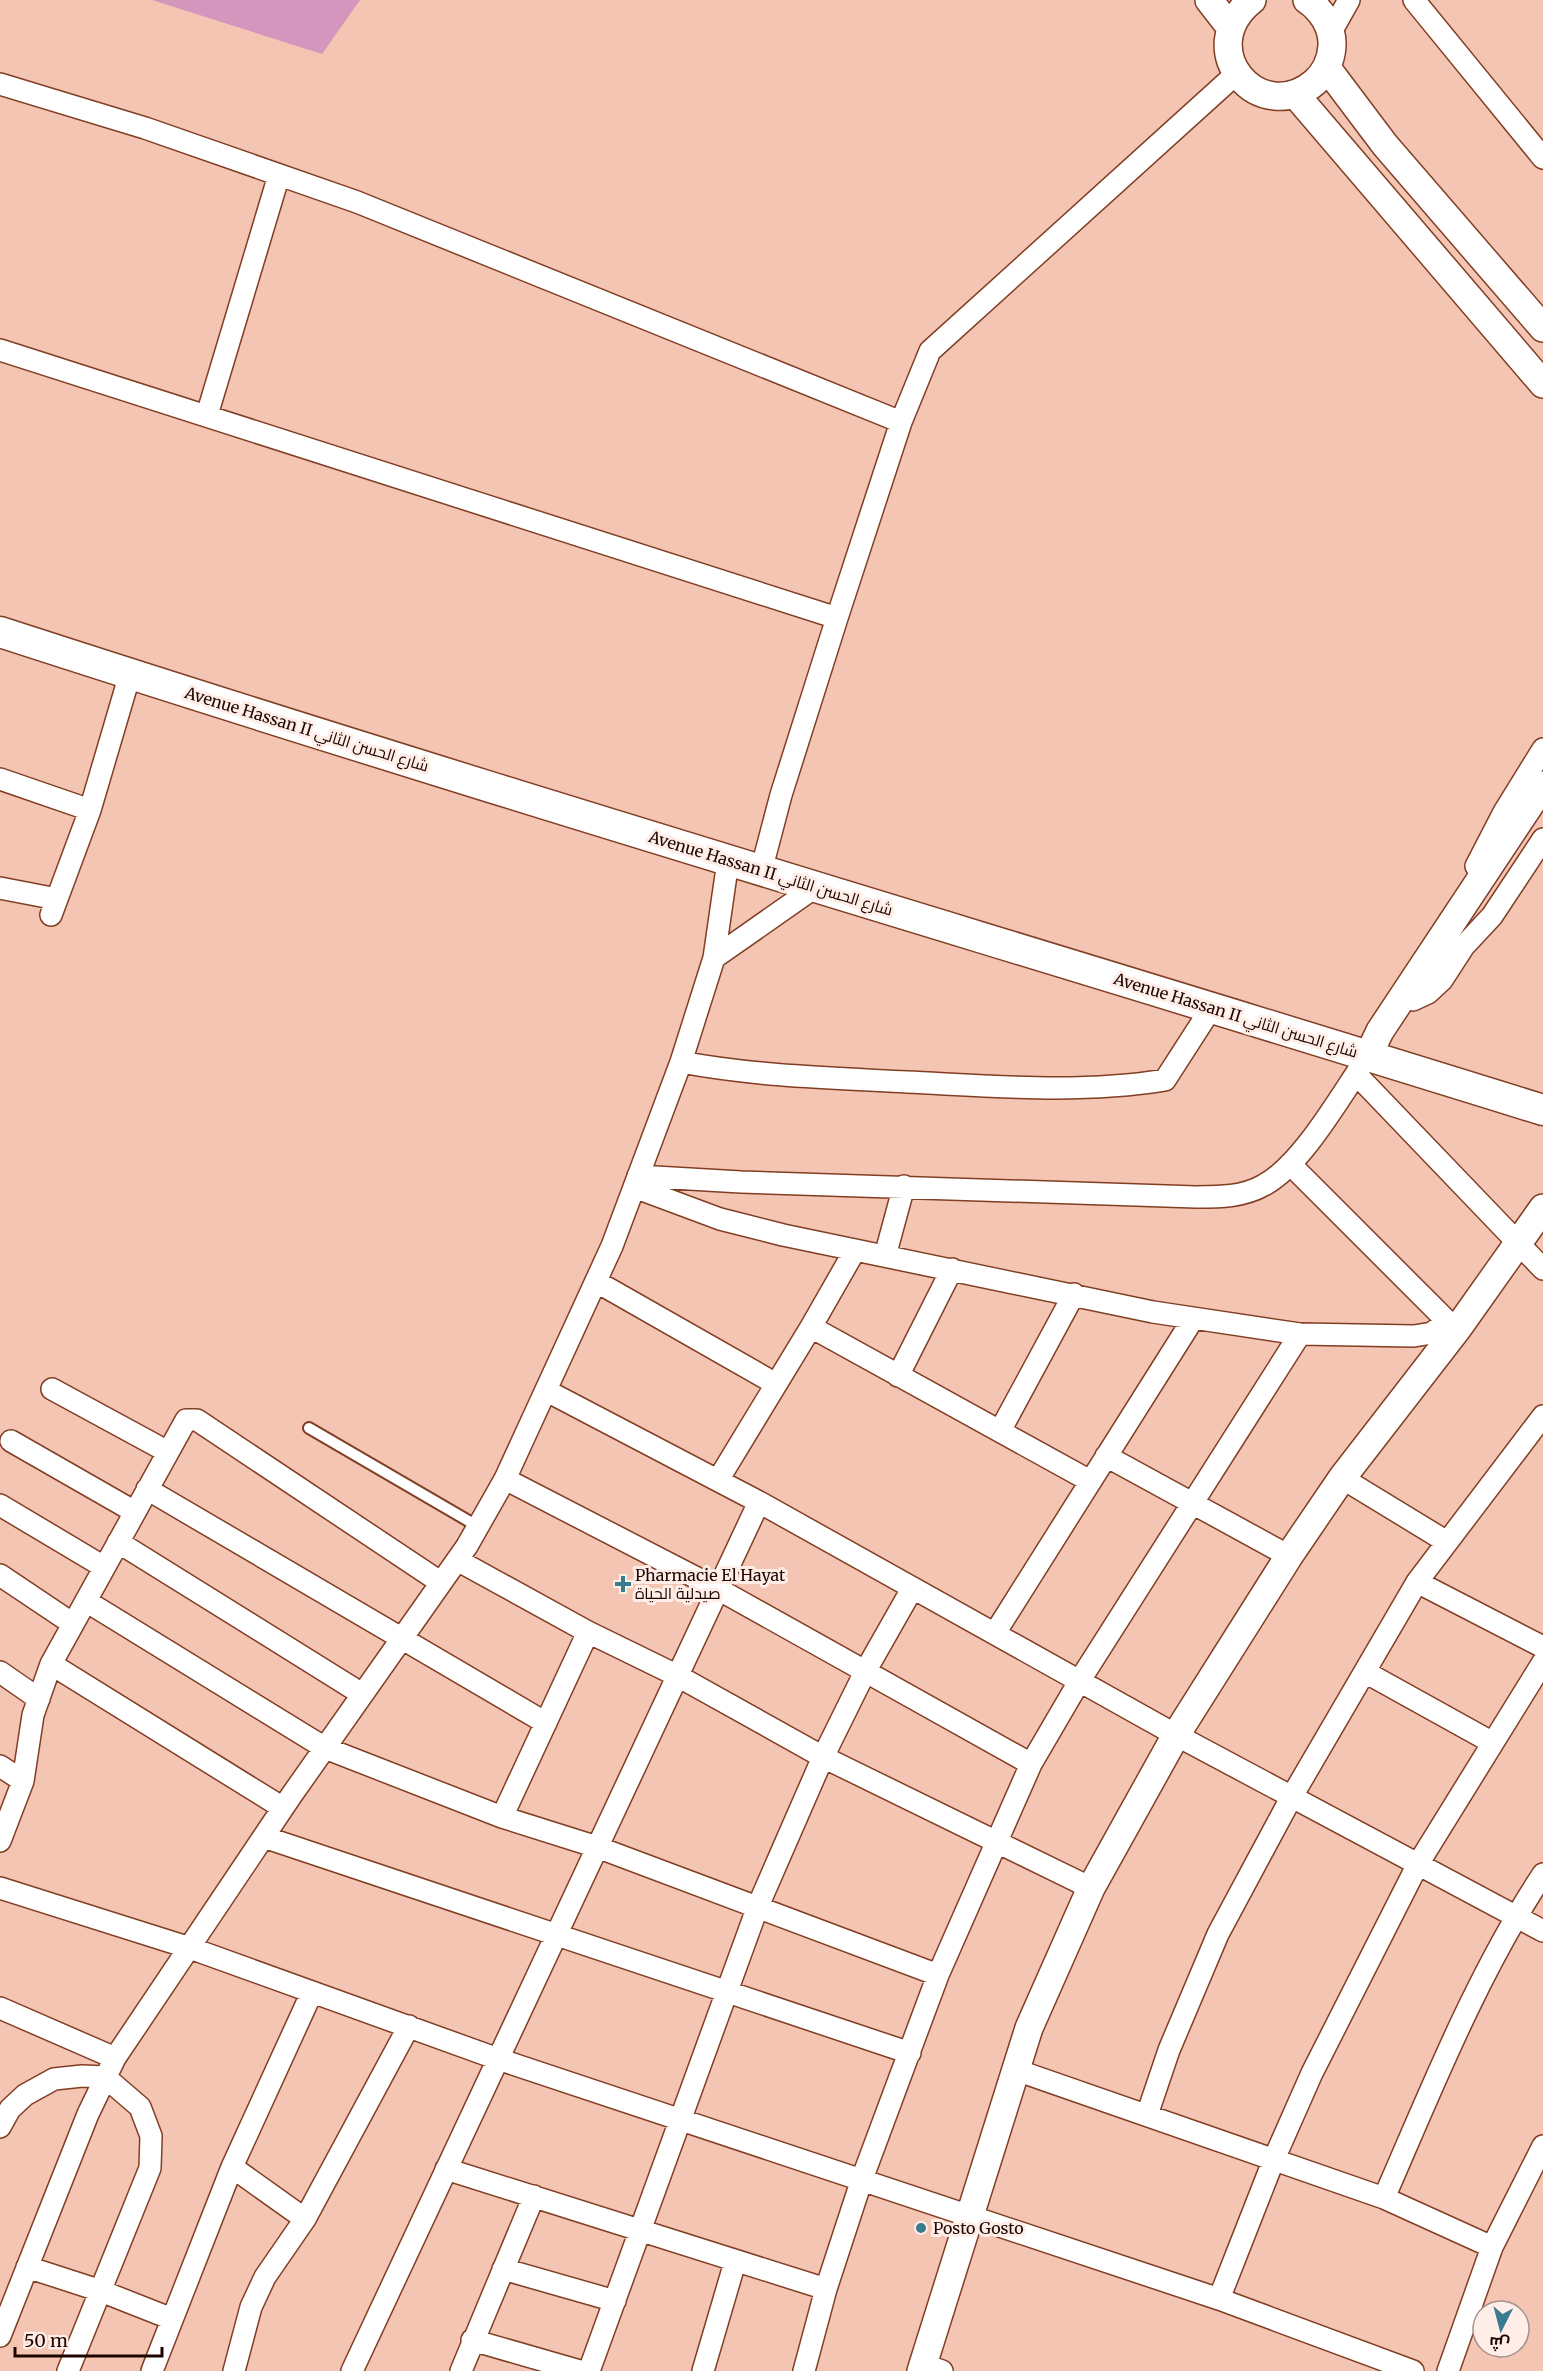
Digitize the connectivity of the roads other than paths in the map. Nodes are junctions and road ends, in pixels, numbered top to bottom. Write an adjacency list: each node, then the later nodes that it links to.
1 (1209, 0): 6 (street)
2 (1252, 0): 6 (street)
3 (1349, 0): 7 (street)
4 (1414, 0): 12 (street)
5 (1311, 1): 7 (street)
6 (1230, 27): 9 (street)
7 (1331, 32): 8 (street)
8 (1327, 68): 11 (street); 14 (street)
9 (1236, 74): 11 (street); 18 (street)
10 (0, 84): 13 (street)
11 (1295, 94): 16 (street)
12 (1543, 158)
13 (279, 175): 17 (street); 18 (street)
14 (1543, 328)
15 (0, 350): 17 (street)
16 (1543, 384)
17 (207, 415): 19 (street)
18 (901, 422): 19 (street)
19 (837, 618): 29 (street)
20 (0, 632): 21 (main road, Avenue Hassan II شارع الحسن الثاني)
21 (130, 674): 26 (street); 28 (main road, Avenue Hassan II شارع الحسن الثاني)
22 (1543, 749): 35 (street)
23 (0, 779): 26 (street)
24 (1543, 785): 35 (street)
25 (1543, 802): 33 (street)
26 (90, 810): 30 (street)
27 (1543, 839): 33 (street)
28 (728, 861): 29 (main road, Avenue Hassan II شارع الحسن الثاني); 32 (street)
29 (761, 871): 31 (main road, Avenue Hassan II شارع الحسن الثاني)
30 (0, 888)
31 (814, 888): 32 (street); 34 (main road, Avenue Hassan II شارع الحسن الثاني)
32 (714, 958): 36 (street)
33 (1413, 1000): 37 (street)
34 (1212, 1006): 36 (street); 37 (main road, Avenue Hassan II شارع الحسن الثاني)
35 (1382, 1027): 37 (street)
36 (681, 1062): 40 (street)
37 (1362, 1065): 38 (main road, Avenue Hassan II شارع الحسن الثاني); 39 (street); 42 (street)
38 (1543, 1110)
39 (1290, 1164): 41 (street); 50 (street)
40 (636, 1181): 41 (street); 43 (street); 47 (street)
41 (904, 1186): 44 (street)
42 (1534, 1225): 46 (street); 50 (street)
43 (855, 1250): 44 (street); 51 (street)
44 (885, 1256): 45 (street)
45 (952, 1269): 48 (street); 53 (street)
46 (1543, 1269)
47 (597, 1282): 54 (street); 56 (street)
48 (1074, 1294): 49 (street); 59 (street)
49 (1193, 1318): 52 (street); 62 (street)
50 (1453, 1325): 52 (street); 63 (street)
51 (811, 1327): 53 (street); 54 (street)
52 (1300, 1334): 69 (street)
53 (898, 1376): 59 (street)
54 (776, 1384): 65 (street)
55 (52, 1389): 61 (street)
56 (547, 1391): 64 (street); 65 (street)
57 (1541, 1424): 74 (street)
58 (309, 1428): 72 (lane)
59 (1000, 1431): 66 (street)
60 (11, 1441): 71 (street)
61 (168, 1452): 67 (street); 79 (street)
62 (1106, 1456): 66 (street); 69 (street)
63 (1342, 1478): 74 (street); 75 (street)
64 (505, 1479): 72 (street); 81 (street)
65 (718, 1480): 68 (street)
66 (1090, 1481): 86 (street)
67 (147, 1489): 71 (street); 87 (street)
68 (759, 1502): 81 (street); 82 (street)
69 (1193, 1503): 75 (street); 95 (street)
70 (0, 1505): 77 (street)
71 (135, 1512): 73 (street)
72 (479, 1527): 76 (street)
73 (118, 1542): 77 (street); 96 (street)
74 (1447, 1542): 80 (street)
75 (1289, 1556): 99 (street)
76 (457, 1560): 79 (street); 85 (street)
77 (104, 1568): 83 (street)
78 (0, 1575): 84 (street)
79 (440, 1582): 87 (street)
80 (1417, 1582): 88 (street); 92 (street)
81 (718, 1589): 91 (street); 94 (street)
82 (912, 1589): 86 (street); 91 (street)
83 (86, 1601): 84 (street); 101 (street)
84 (73, 1624): 90 (street)
85 (588, 1632): 94 (street); 98 (street)
86 (995, 1633): 95 (street)
87 (400, 1639): 96 (street); 98 (street)
88 (1543, 1647)
89 (1543, 1662): 100 (street)
90 (51, 1664): 97 (street); 107 (street)
91 (866, 1670): 102 (street); 103 (street)
92 (1365, 1671): 100 (street); 106 (street)
93 (0, 1672): 97 (street)
94 (676, 1675): 102 (street); 112 (street)
95 (1080, 1680): 99 (street); 103 (street)
96 (362, 1694): 101 (street)
97 (39, 1699): 105 (street)
98 (546, 1723): 108 (street)
99 (1176, 1735): 106 (street); 116 (street)
100 (1493, 1743): 113 (street)
101 (325, 1748): 107 (street); 108 (street)
102 (823, 1757): 111 (street); 117 (street)
103 (1030, 1764): 111 (street)
104 (0, 1766): 105 (street)
105 (22, 1781): 110 (street)
106 (1291, 1798): 113 (street); 131 (street)
107 (283, 1808): 109 (street)
108 (502, 1817): 112 (street)
109 (264, 1838): 120 (street); 121 (street)
110 (0, 1841)
111 (994, 1842): 116 (street); 122 (street)
112 (597, 1847): 117 (street); 120 (street)
113 (1418, 1864): 118 (street); 135 (street)
114 (1543, 1874): 118 (street)
115 (0, 1888): 121 (street)
116 (1091, 1888): 130 (street)
117 (758, 1906): 122 (street); 124 (street)
118 (1516, 1916): 119 (street); 140 (street)
119 (1543, 1930)
120 (556, 1935): 124 (street); 128 (street)
121 (190, 1948): 123 (street); 129 (street)
122 (938, 1975): 127 (street)
123 (312, 1992): 126 (street); 136 (street)
124 (726, 1992): 127 (street); 132 (street)
125 (0, 2008): 129 (street)
126 (410, 2026): 128 (street); 142 (street)
127 (910, 2053): 138 (street)
128 (498, 2059): 132 (street); 137 (street)
129 (110, 2067): 133 (street); 146 (street); 149 (street)
130 (1016, 2070): 131 (street); 141 (street)
131 (1147, 2115): 135 (street)
132 (682, 2120): 138 (street); 143 (street)
133 (0, 2127)
134 (1543, 2146): 144 (street)
135 (1274, 2159): 140 (street); 150 (street)
136 (232, 2167): 142 (street); 152 (street)
137 (446, 2169): 139 (street); 159 (street)
138 (862, 2179): 141 (street); 148 (street)
139 (534, 2196): 143 (street); 147 (street)
140 (1384, 2198): 144 (street)
141 (969, 2216): 150 (street); 155 (street)
142 (305, 2219): 158 (street)
143 (641, 2230): 145 (street); 151 (street)
144 (1492, 2247): 166 (street)
145 (735, 2262): 148 (street); 163 (street)
146 (27, 2267): 149 (street); 153 (street)
147 (503, 2269): 151 (street); 154 (street)
148 (826, 2289): 164 (street)
149 (101, 2291): 152 (street); 156 (street)
150 (1219, 2299): 165 (street)
151 (615, 2301): 162 (street)
152 (172, 2319): 157 (street)
153 (0, 2336)
154 (472, 2340): 160 (street); 161 (street)
155 (928, 2369)
156 (68, 2371)
157 (152, 2371)
158 (234, 2371)
159 (352, 2371)
160 (461, 2371)
161 (579, 2371)
162 (589, 2371)
163 (703, 2371)
164 (804, 2371)
165 (1413, 2371)
166 (1448, 2371)

